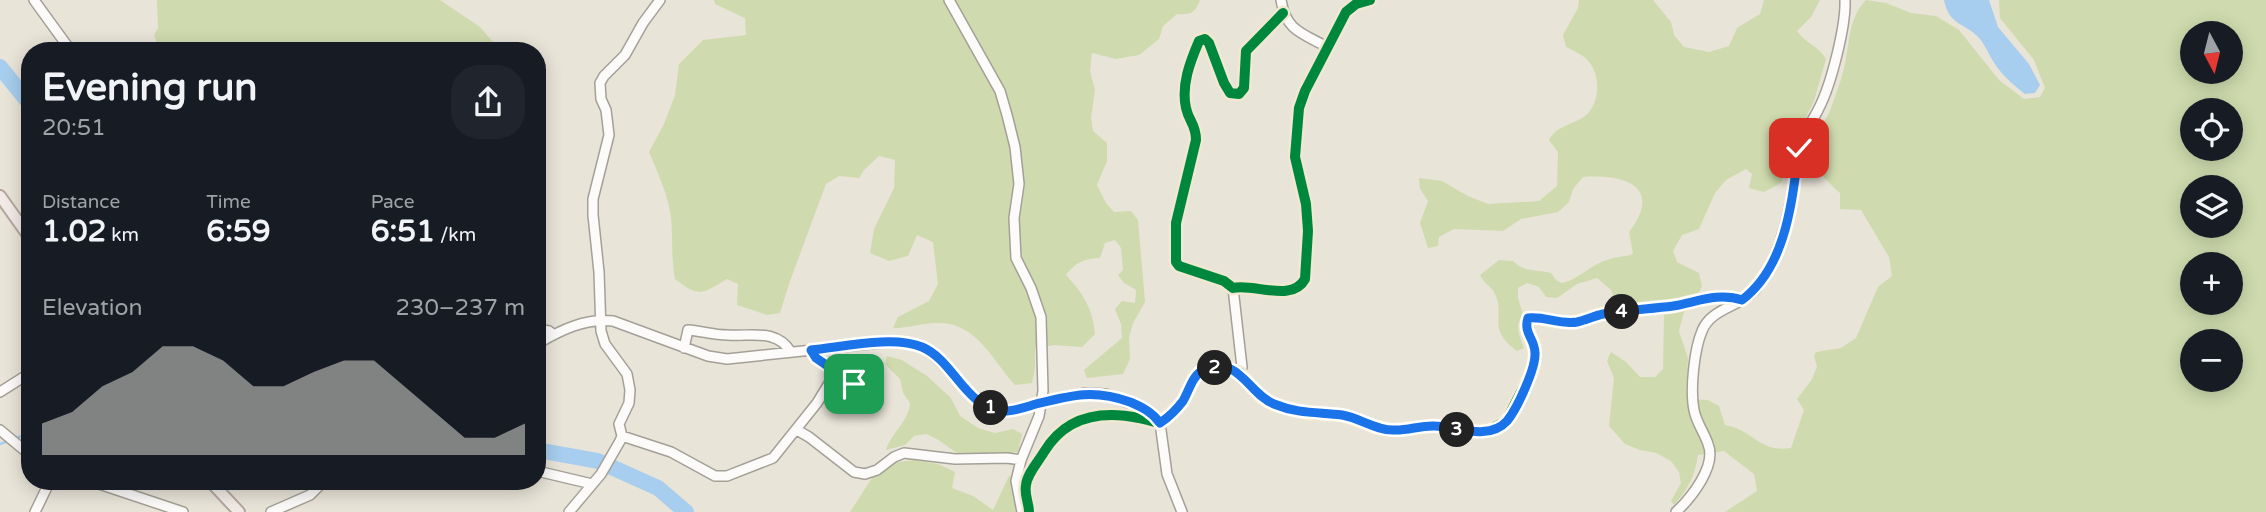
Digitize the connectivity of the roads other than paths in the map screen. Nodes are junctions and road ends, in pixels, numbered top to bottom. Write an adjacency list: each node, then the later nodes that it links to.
1 (34, 0): 8 (street)
2 (660, 0): 14 (street)
3 (949, 0): 26 (street)
4 (1281, 0): 7 (street)
5 (1370, 0): 9 (street)
6 (1845, 0): 13 (street)
7 (1283, 13): 9 (street); 12 (street)
8 (64, 42)
9 (1327, 47): 12 (street)
10 (0, 196): 11 (main road)
11 (21, 225)
12 (1233, 288): 22 (street)
13 (1742, 300): 22 (street); 48 (street)
14 (593, 320): 16 (street); 18 (street); 30 (street)
15 (546, 332): 16 (street)
16 (553, 334): 17 (street)
17 (546, 338)
18 (684, 348): 20 (street); 20 (street)
19 (811, 350): 20 (street); 21 (street); 26 (street)
20 (792, 352)
21 (836, 372): 24 (street); 28 (street)
22 (1240, 373): 27 (street)
23 (21, 379): 25 (street)
24 (854, 384)
25 (0, 392)
26 (1041, 403): 27 (street); 32 (street)
27 (1160, 423): 46 (street); 47 (street)
28 (797, 430): 30 (street); 32 (street)
29 (4, 433): 31 (street)
30 (622, 436): 34 (street)
31 (21, 448)
32 (1021, 460): 45 (street)
33 (546, 473): 34 (street)
34 (592, 484): 44 (street)
35 (46, 490): 40 (street)
36 (113, 490): 39 (street)
37 (218, 490): 42 (main road)
38 (315, 490): 43 (street)
39 (163, 510): 41 (street)
40 (35, 512)
41 (183, 512)
42 (239, 512)
43 (271, 512)
44 (569, 512)
45 (1022, 512)
46 (1029, 512)
47 (1182, 512)
48 (1676, 512)

